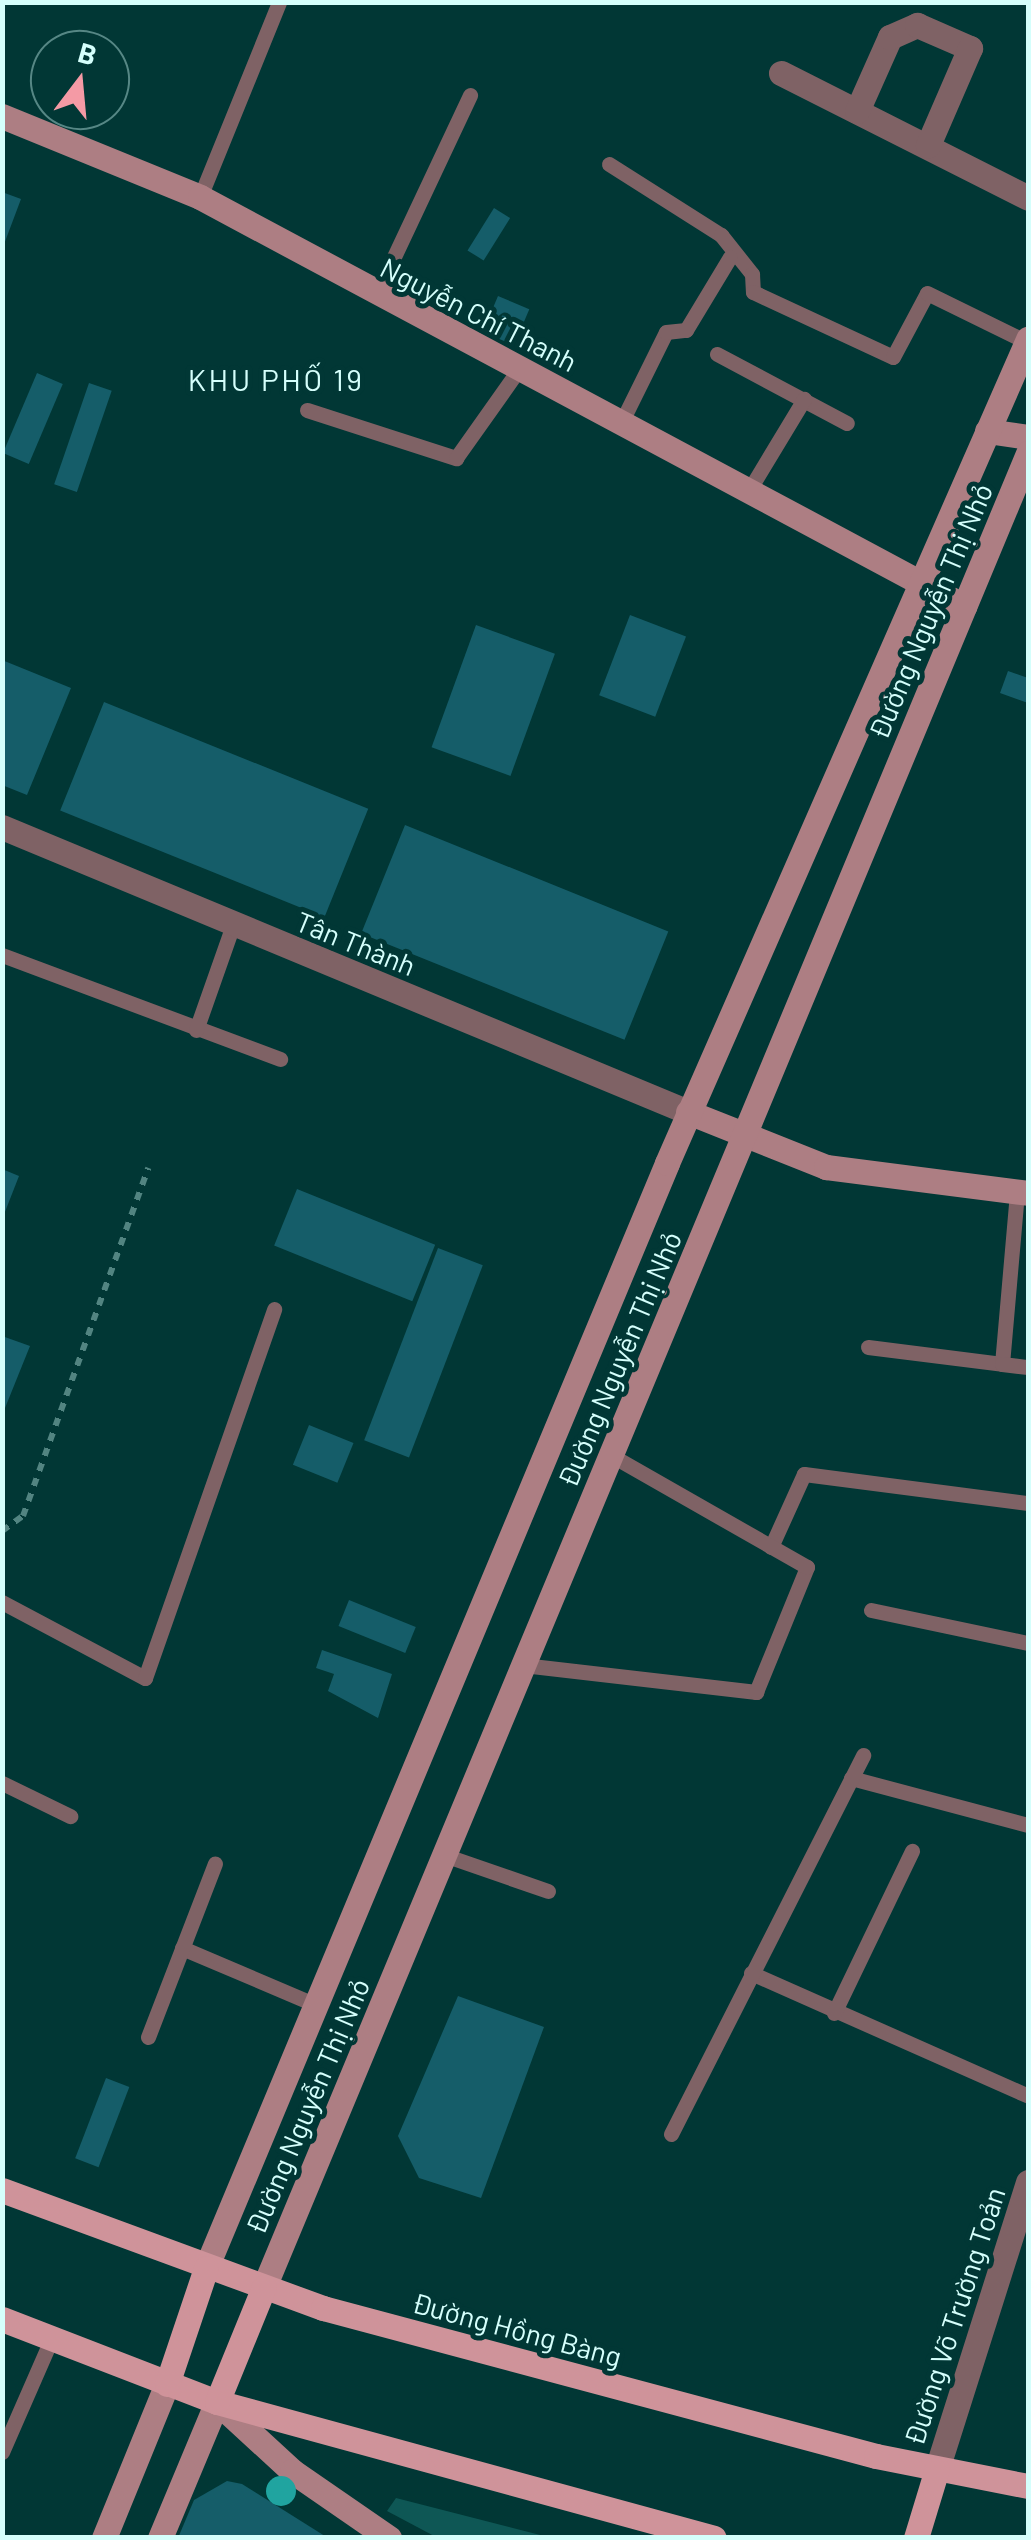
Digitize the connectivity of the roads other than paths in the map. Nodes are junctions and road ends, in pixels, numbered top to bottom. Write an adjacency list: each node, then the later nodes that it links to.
1 (279, 2): 8 (lane)
2 (781, 73): 4 (street)
3 (470, 94): 11 (lane)
4 (857, 111): 6 (street); 6 (street)
5 (2, 116): 8 (main road, Nguyễn Chí Thanh)
6 (928, 146): 9 (street)
7 (609, 164): 10 (lane)
8 (200, 196): 11 (main road, Nguyễn Chí Thanh)
9 (1028, 198)
10 (730, 257): 12 (lane); 17 (lane)
11 (376, 295): 14 (main road, Nguyễn Chí Thanh)
12 (1028, 341): 19 (main road)
13 (717, 354): 15 (lane)
14 (519, 368): 16 (lane); 17 (main road, Nguyễn Chí Thanh)
15 (804, 399): 18 (lane); 22 (lane)
16 (308, 410)
17 (622, 421): 22 (main road, Nguyễn Chí Thanh)
18 (847, 423)
19 (987, 431): 20 (main road); 23 (main road, Đường Nguyễn Thị Nhỏ)
20 (1028, 437)
21 (1028, 453): 24 (main road, Đường Nguyễn Thị Nhỏ)
22 (751, 487): 23 (main road, Nguyễn Chí Thanh)
23 (920, 581): 24 (main road, Nguyễn Chí Thanh); 30 (main road, Đường Nguyễn Thị Nhỏ)
24 (964, 606): 31 (main road, Đường Nguyễn Thị Nhỏ)
25 (2, 827): 26 (street, Tân Thành)
26 (234, 926): 28 (lane); 30 (street, Tân Thành)
27 (2, 955): 28 (lane)
28 (196, 1030): 29 (lane)
29 (280, 1059)
30 (688, 1112): 31 (main road); 55 (main road, Đường Nguyễn Thị Nhỏ)
31 (744, 1136): 32 (main road); 37 (main road, Đường Nguyễn Thị Nhỏ)
32 (1022, 1192): 35 (lane)
33 (274, 1309): 40 (lane)
34 (868, 1347): 35 (lane)
35 (1002, 1364): 36 (lane)
36 (1028, 1367)
37 (611, 1455): 39 (lane); 43 (main road, Đường Nguyễn Thị Nhỏ)
38 (1028, 1503): 39 (lane)
39 (771, 1547): 43 (lane)
40 (2, 1602)
41 (871, 1610): 42 (lane)
42 (1028, 1643)
43 (523, 1666): 50 (main road, Đường Nguyễn Thị Nhỏ)
44 (863, 1755): 45 (lane)
45 (851, 1778): 48 (lane); 54 (lane)
46 (2, 1783): 47 (lane)
47 (70, 1816)
48 (1028, 1825)
49 (912, 1851): 56 (lane)
50 (444, 1855): 52 (lane); 63 (main road, Đường Nguyễn Thị Nhỏ)
51 (215, 1862): 53 (lane)
52 (548, 1891)
53 (182, 1948): 55 (lane); 57 (lane)
54 (751, 1973): 56 (lane); 59 (lane)
55 (316, 2005): 62 (main road, Đường Nguyễn Thị Nhỏ)
56 (834, 2013): 58 (lane)
57 (148, 2037)
58 (1028, 2096)
59 (671, 2134)
60 (1028, 2182): 69 (street, Đường Võ Trường Toản)
61 (2, 2190): 62 (main road, Đường Hồng Bàng)
62 (206, 2268): 63 (main road, Đường Hồng Bàng); 66 (main road)
63 (264, 2287): 67 (main road); 69 (main road, Đường Hồng Bàng)
64 (2, 2320): 65 (main road)
65 (50, 2340): 66 (main road); 68 (lane)
66 (167, 2384): 67 (main road); 71 (main road)
67 (217, 2402): 72 (main road); 73 (main road); 74 (main road)
68 (2, 2452)
69 (938, 2469): 70 (main road, Đường Hồng Bàng); 75 (main road)
70 (1028, 2486)
71 (104, 2538)
72 (160, 2538)
73 (388, 2538)
74 (714, 2538)
75 (916, 2538)

